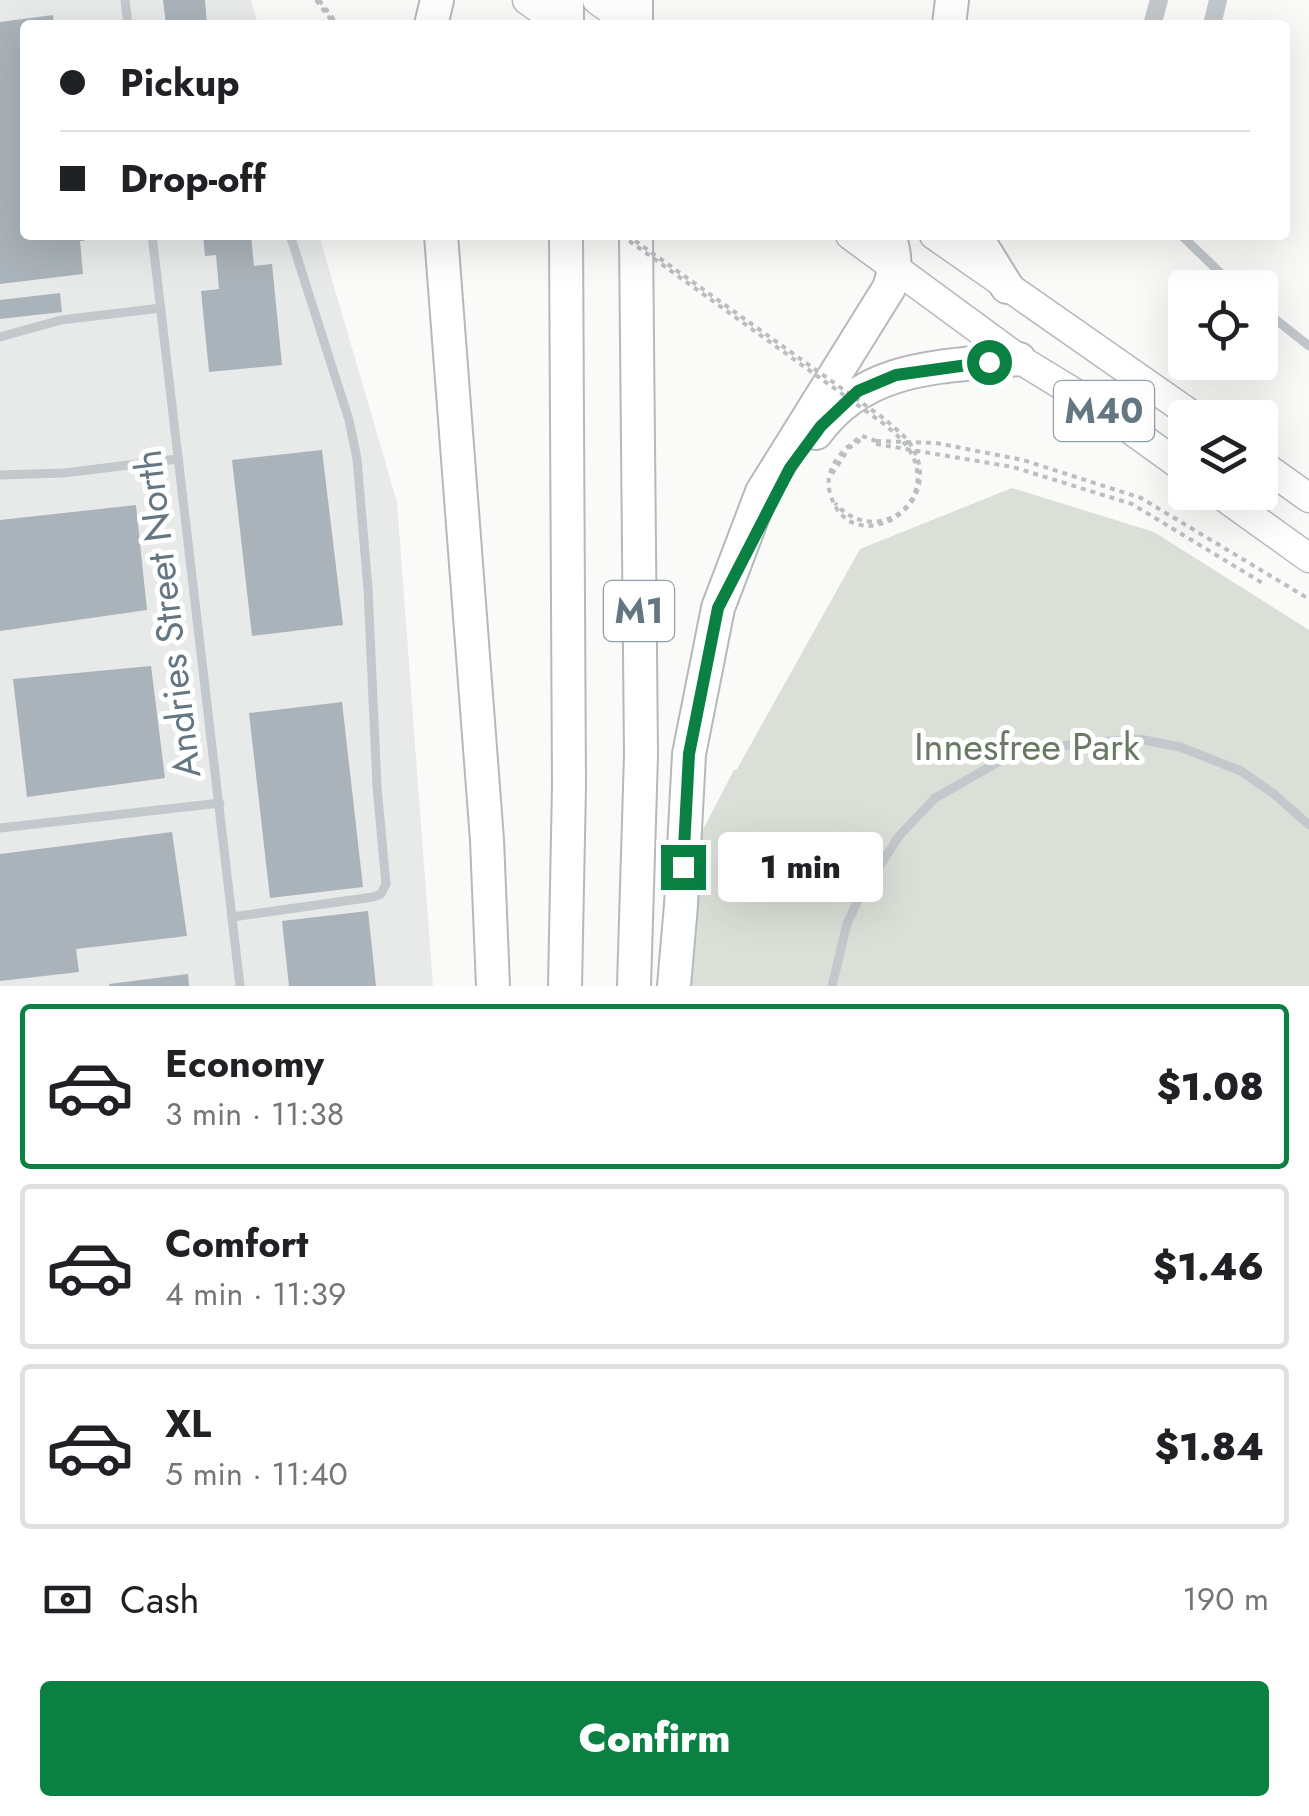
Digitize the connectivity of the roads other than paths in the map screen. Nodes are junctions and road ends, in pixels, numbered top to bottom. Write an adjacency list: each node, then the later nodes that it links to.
1 (527, 0): 3 (main road)
2 (597, 0): 4 (main road)
3 (557, 20)
4 (627, 20)
5 (153, 240): 18 (lane, Andries Street North)
6 (292, 240): 35 (lane)
7 (439, 240): 37 (highway)
8 (566, 240): 38 (highway, M1)
9 (636, 240): 39 (highway, M1)
10 (857, 240): 15 (main road, M40)
11 (890, 240): 15 (highway)
12 (941, 240): 17 (main road, M40)
13 (979, 240): 17 (highway)
14 (1187, 240): 16 (lane)
15 (896, 269): 22 (main road, M40); 31 (highway)
16 (1218, 270)
17 (1007, 287): 23 (main road, M40)
18 (161, 308): 20 (lane); 25 (lane, Andries Street North)
19 (1278, 321): 21 (lane)
20 (0, 337)
21 (1309, 346)
22 (1019, 359): 24 (main road, M40); 31 (highway)
23 (1170, 400)
24 (1168, 457)
25 (178, 459): 26 (lane); 32 (lane, Andries Street North)
26 (0, 475)
27 (1278, 476): 28 (main road)
28 (1309, 498)
29 (1242, 510): 30 (main road)
30 (1309, 558)
31 (718, 608): 40 (highway)
32 (220, 803): 34 (lane); 35 (lane, Andries Street North)
33 (1309, 826): 41 (lane)
34 (0, 828)
35 (232, 917): 36 (lane, Andries Street North)
36 (240, 986)
37 (493, 986)
38 (565, 986)
39 (634, 986)
40 (674, 986)
41 (832, 986)

